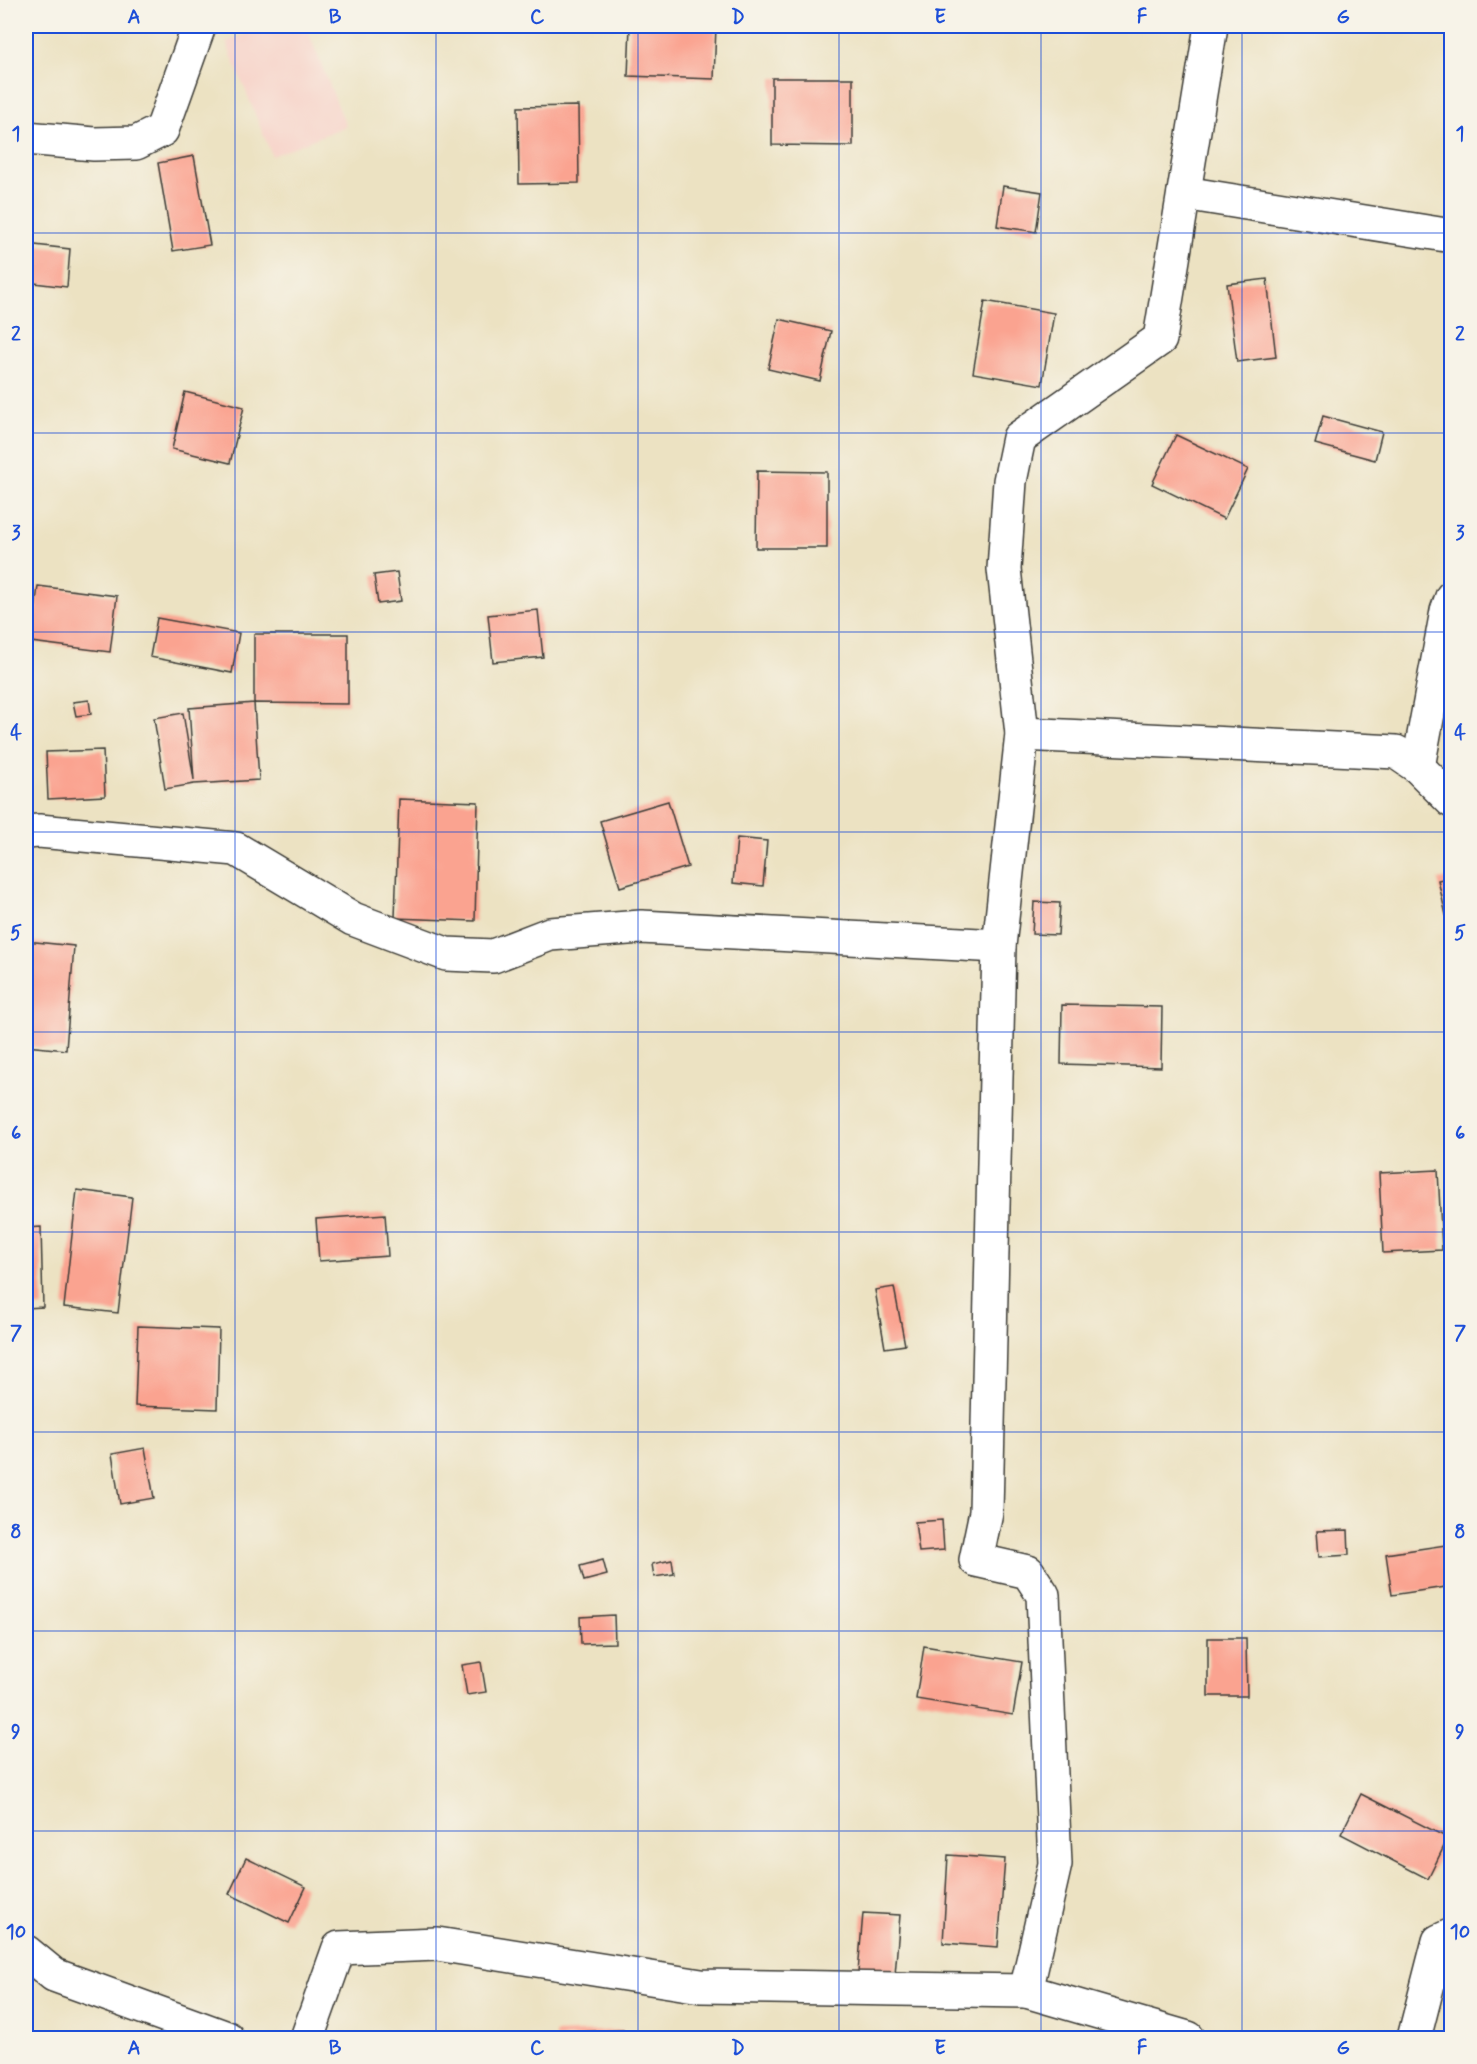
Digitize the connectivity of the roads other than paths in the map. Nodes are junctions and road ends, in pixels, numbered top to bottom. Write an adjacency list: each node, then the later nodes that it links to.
1 (199, 26): 3 (street)
2 (1211, 26): 4 (street)
3 (26, 138)
4 (1184, 193): 5 (street); 7 (street)
5 (1452, 236)
6 (1452, 597): 8 (street)
7 (1022, 734): 8 (street); 11 (street)
8 (1418, 767): 9 (street)
9 (1452, 801)
10 (26, 832): 11 (street)
11 (999, 946): 14 (street)
12 (1452, 1935): 18 (street)
13 (26, 1952): 15 (street)
14 (1026, 1991): 16 (street); 17 (street)
15 (227, 2038)
16 (307, 2038)
17 (1188, 2038)
18 (1414, 2038)

